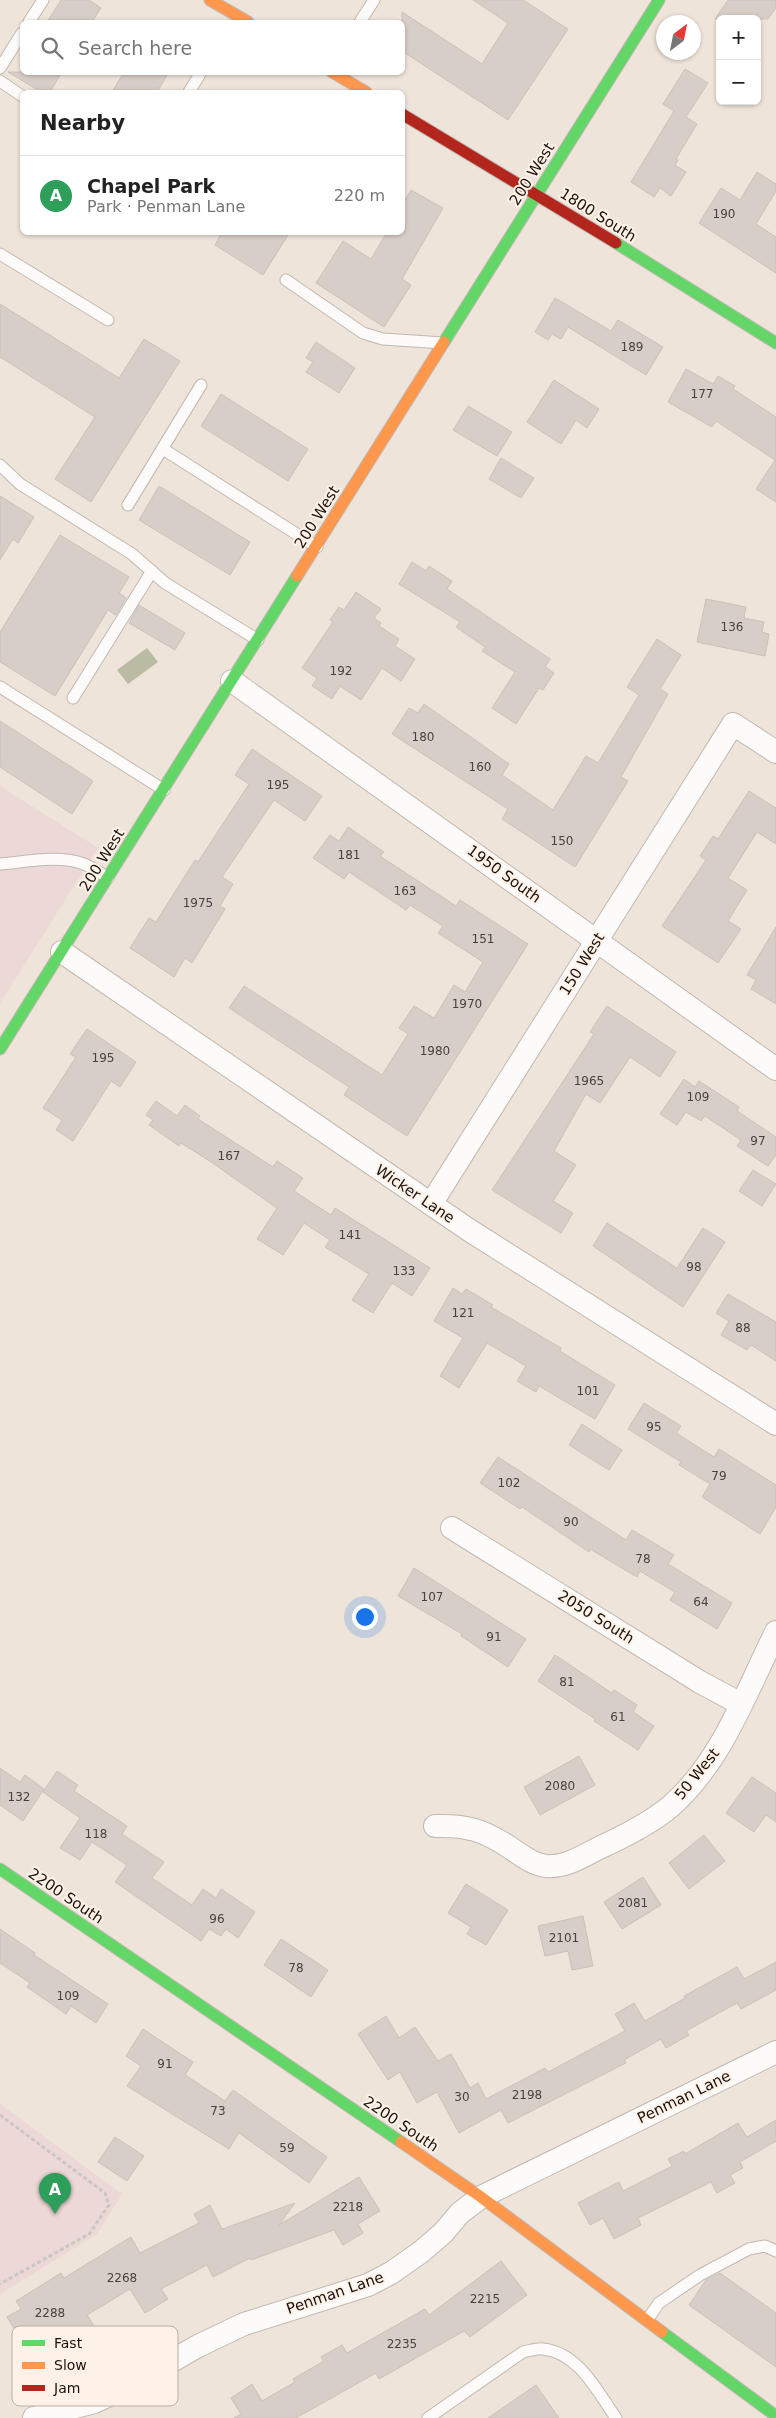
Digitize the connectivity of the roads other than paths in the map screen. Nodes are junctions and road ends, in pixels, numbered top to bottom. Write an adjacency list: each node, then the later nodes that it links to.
1 (43, 0): 6 (lane)
2 (210, 0): 5 (street)
3 (374, 0): 7 (lane)
4 (659, 0): 17 (street, 200 West)
5 (234, 19)
6 (30, 20)
7 (361, 20)
8 (20, 36): 9 (lane)
9 (0, 68)
10 (199, 75): 13 (lane)
11 (337, 75): 14 (street)
12 (0, 82): 15 (lane)
13 (190, 90)
14 (363, 90)
15 (20, 95)
16 (405, 116): 17 (street, 1800 South)
17 (537, 194): 21 (street, 200 West); 22 (street, 1800 South)
18 (0, 254): 20 (lane)
19 (286, 280): 21 (lane)
20 (108, 320)
21 (445, 343): 27 (street, 200 West)
22 (776, 343)
23 (202, 385): 24 (lane)
24 (163, 448): 26 (lane); 27 (lane)
25 (0, 465): 28 (lane)
26 (128, 505)
27 (316, 547): 29 (street, 200 West)
28 (152, 571): 29 (lane); 32 (lane)
29 (258, 640): 30 (street, 200 West)
30 (232, 681): 34 (street, 200 West); 37 (street, 1950 South)
31 (0, 687): 34 (lane)
32 (73, 698)
33 (776, 752): 37 (street, 150 West)
34 (164, 790): 36 (street, 200 West)
35 (0, 864): 36 (lane)
36 (108, 878): 38 (street, 200 West)
37 (597, 941): 40 (street, 1950 South); 41 (street, 150 West)
38 (62, 952): 39 (street, 200 West); 41 (street, Wicker Lane)
39 (0, 1049)
40 (776, 1069)
41 (431, 1204): 42 (street, Wicker Lane)
42 (776, 1424)
43 (452, 1528): 45 (street, 2050 South)
44 (776, 1632): 45 (street, 50 West)
45 (741, 1704): 46 (street, 50 West)
46 (435, 1826)
47 (0, 1868): 49 (street, 2200 South)
48 (776, 2052): 49 (street, Penman Lane)
49 (481, 2197): 51 (street, 2200 South); 52 (street, Penman Lane)
50 (776, 2251): 51 (lane)
51 (646, 2321): 54 (street, 2200 South)
52 (178, 2357)
53 (96, 2410): 55 (street, Penman Lane)
54 (776, 2416)
55 (34, 2418)
56 (428, 2418): 57 (lane)
57 (616, 2418)

